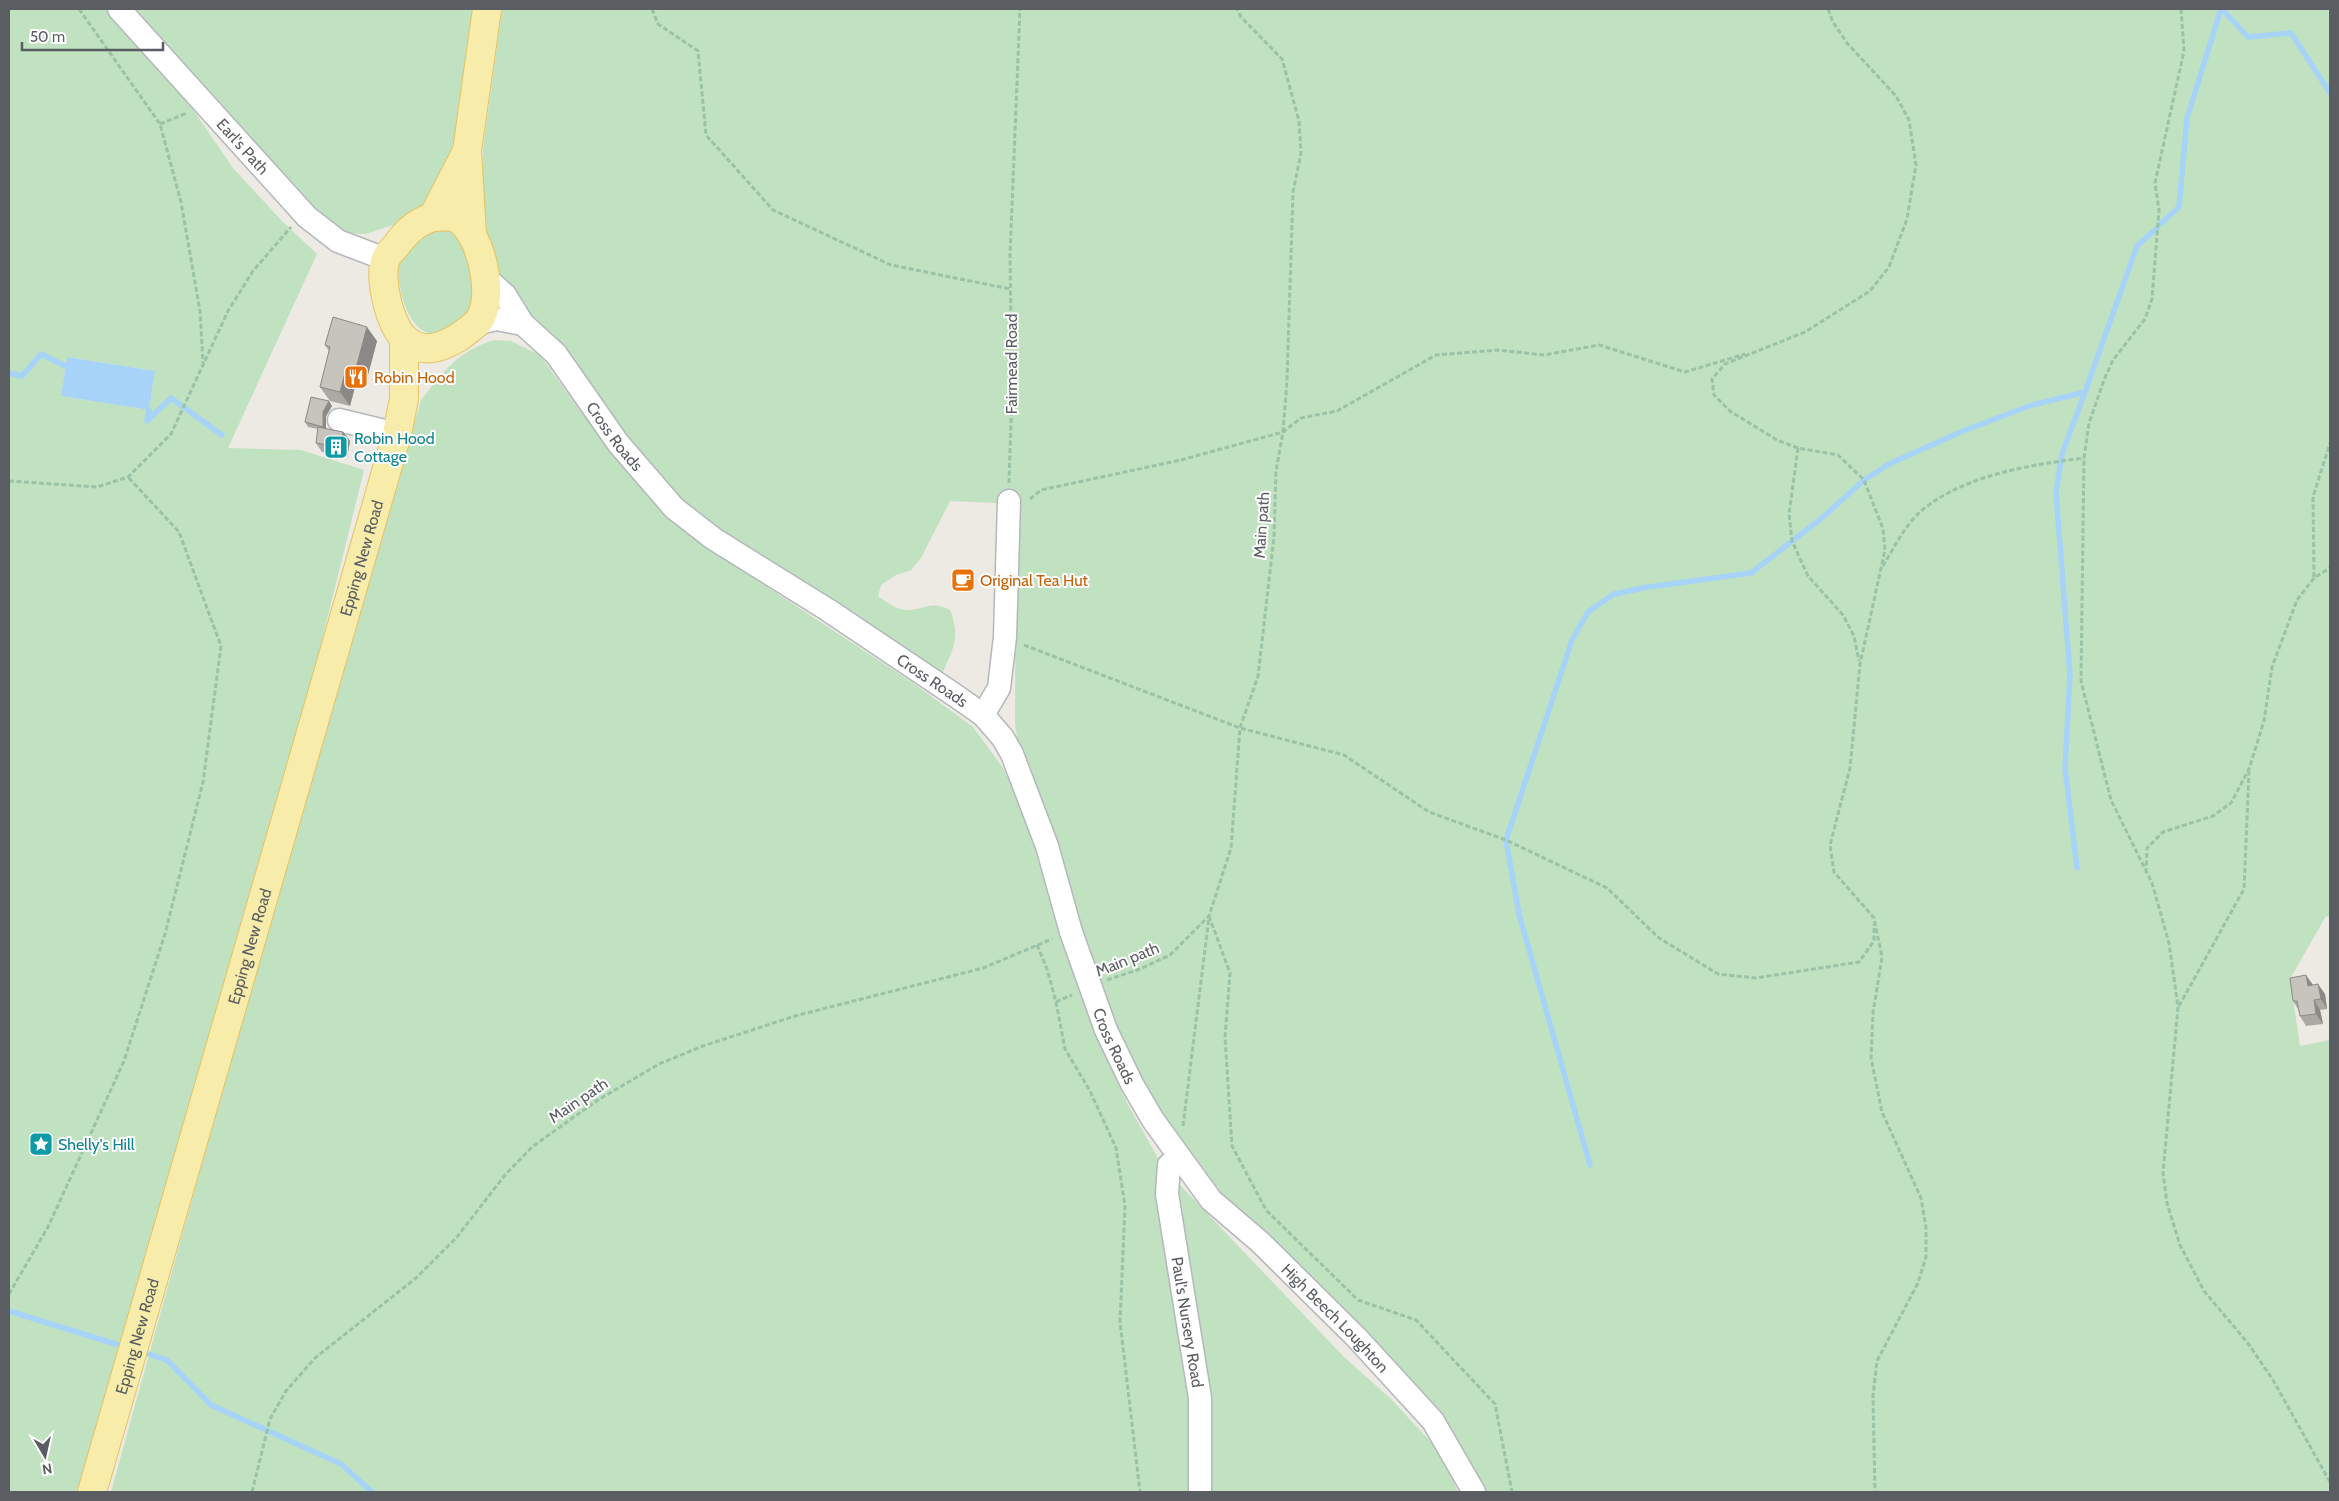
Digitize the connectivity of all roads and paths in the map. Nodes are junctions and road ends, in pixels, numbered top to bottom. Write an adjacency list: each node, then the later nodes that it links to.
1 (79, 9): 10 (path)
2 (119, 9): 9 (street, Earl's Path)
3 (487, 9): 11 (main road)
4 (652, 9): 17 (path)
5 (1020, 9): 17 (path, Fairmead Road)
6 (1237, 9): 26 (path, Main path)
7 (1828, 9): 22 (path)
8 (2181, 9): 30 (path)
9 (206, 106): 10 (path); 12 (street, Earl's Path)
10 (160, 124): 23 (path)
11 (467, 151): 13 (main road); 14 (main road)
12 (303, 213): 15 (street, Earl's Path); 23 (path)
13 (432, 217): 14 (main road); 15 (main road)
14 (472, 234): 16 (main road)
15 (385, 259): 20 (main road)
16 (484, 276): 18 (main road); 19 (street, Cross Roads)
17 (1010, 289): 33 (path, Fairmead Road)
18 (475, 324): 19 (street); 21 (main road)
19 (523, 324): 39 (street, Cross Roads)
20 (404, 338): 21 (main road); 24 (main road, Epping New Road)
21 (448, 344): 24 (main road, Epping New Road)
22 (1765, 348): 26 (path); 29 (path)
23 (203, 365): 31 (path)
24 (404, 400): 27 (main road, Epping New Road)
25 (339, 420): 27 (street)
26 (1282, 432): 33 (path); 40 (path, Main path)
27 (397, 434): 52 (main road, Epping New Road)
28 (2330, 443): 36 (path)
29 (1798, 448): 34 (path); 38 (path)
30 (2084, 458): 34 (path); 42 (path)
31 (128, 477): 32 (path); 50 (path)
32 (9, 481)
33 (1008, 509): 37 (street)
34 (1881, 568): 38 (path)
35 (2330, 568): 36 (path)
36 (2314, 578): 41 (path)
37 (1004, 637): 39 (street); 40 (path)
38 (1860, 664): 44 (path)
39 (983, 715): 45 (street, Cross Roads)
40 (1240, 728): 43 (path, Main path); 44 (path)
41 (2249, 769): 42 (path); 48 (path)
42 (2146, 875): 48 (path)
43 (1209, 916): 47 (path, Main path); 49 (path); 57 (path)
44 (1874, 918): 58 (path)
45 (1071, 932): 46 (path, Main path); 47 (street, Cross Roads)
46 (1037, 945): 53 (path, Main path); 54 (path)
47 (1091, 987): 49 (street, Cross Roads)
48 (2178, 1007): 51 (path)
49 (1179, 1158): 55 (street, Paul's Nursery Road); 56 (street, High Beech Loughton)
50 (9, 1294)
51 (2330, 1482)
52 (92, 1492)
53 (252, 1492)
54 (1140, 1492)
55 (1200, 1492)
56 (1474, 1492)
57 (1512, 1492)
58 (1875, 1492)

